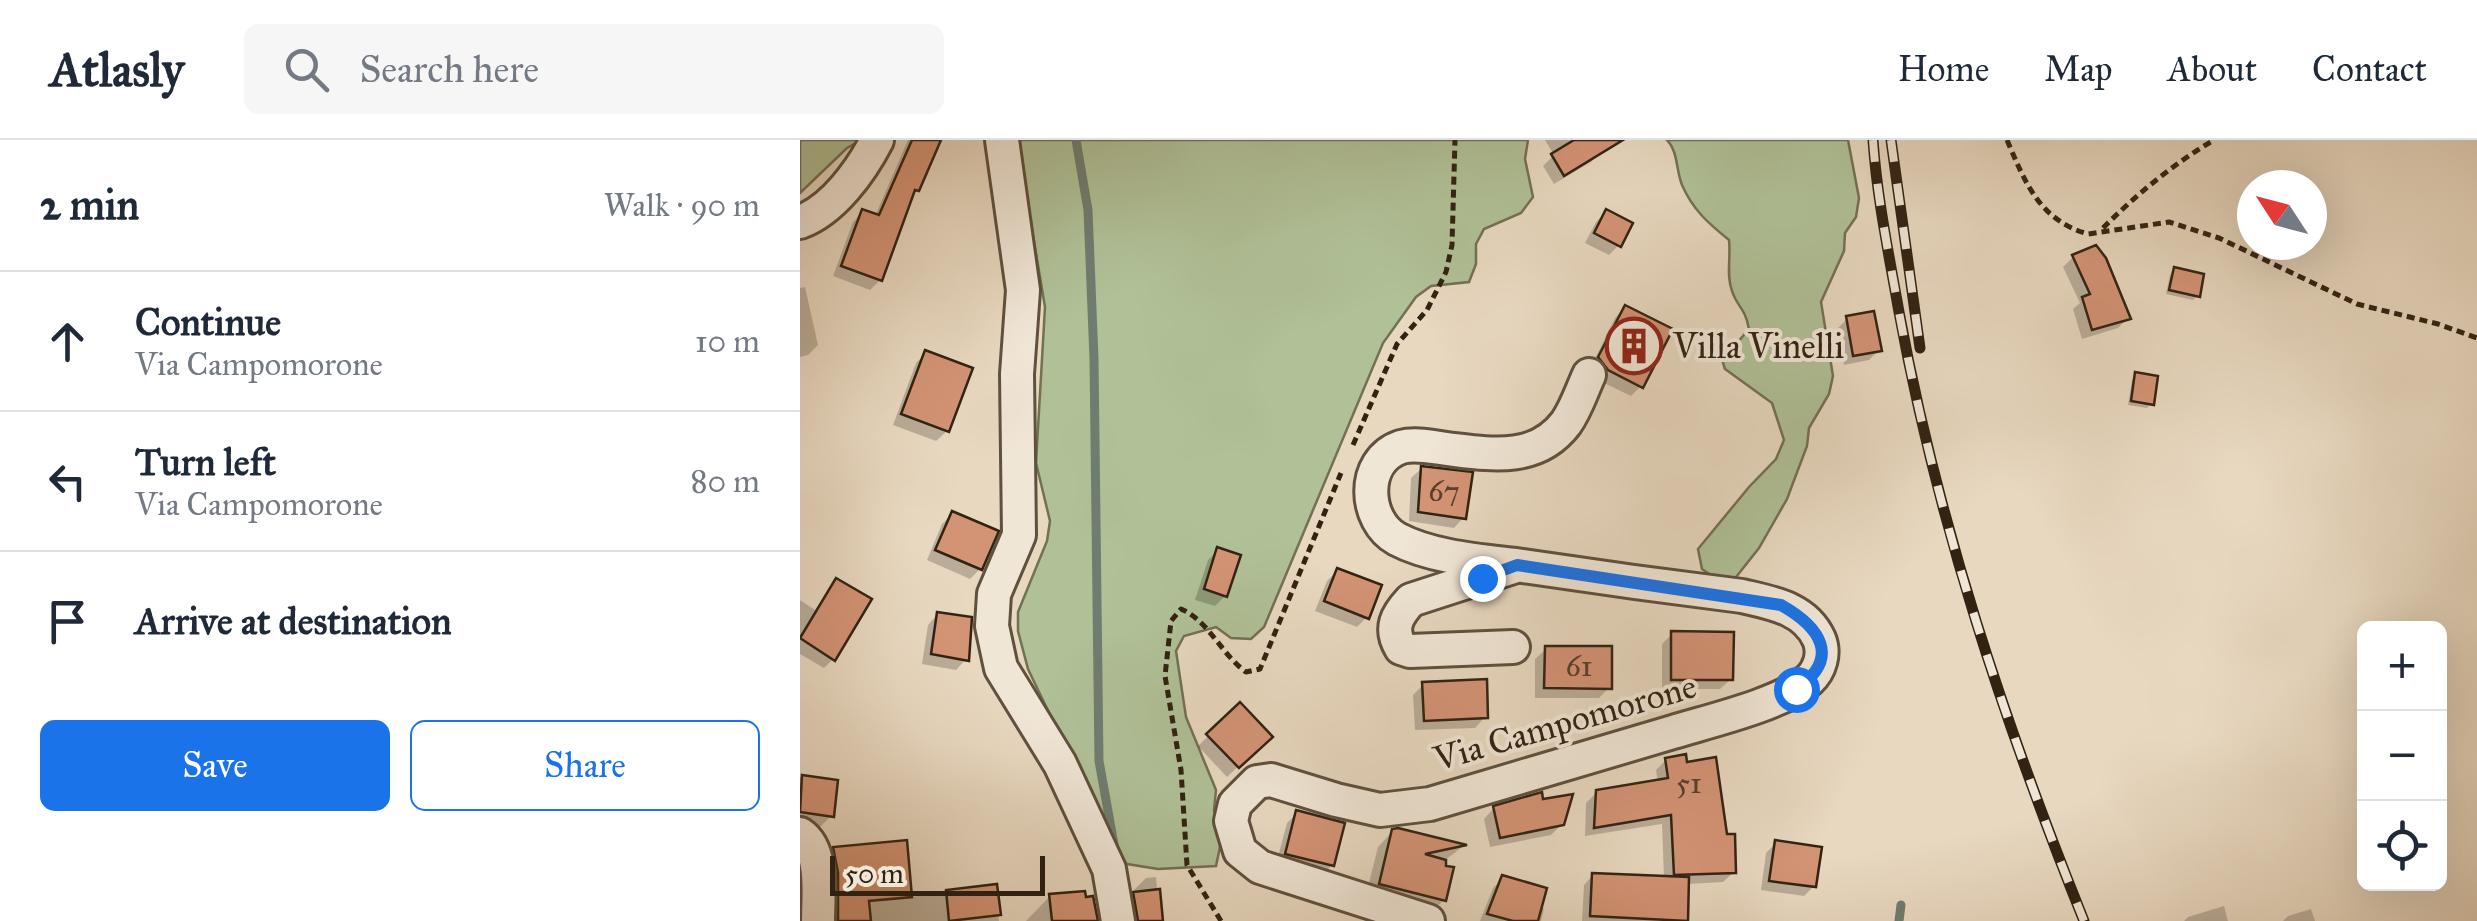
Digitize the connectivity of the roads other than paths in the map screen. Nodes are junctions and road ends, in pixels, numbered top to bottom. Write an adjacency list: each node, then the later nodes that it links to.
1 (877, 140): 3 (street)
2 (1002, 140): 9 (street)
3 (800, 222)
4 (1589, 375): 5 (street, Via Campomorone)
5 (1517, 565): 6 (street, Via Campomorone); 10 (street, Via Campomorone)
6 (1513, 647)
7 (800, 834): 8 (street)
8 (818, 921)
9 (1118, 921)
10 (1428, 921)

